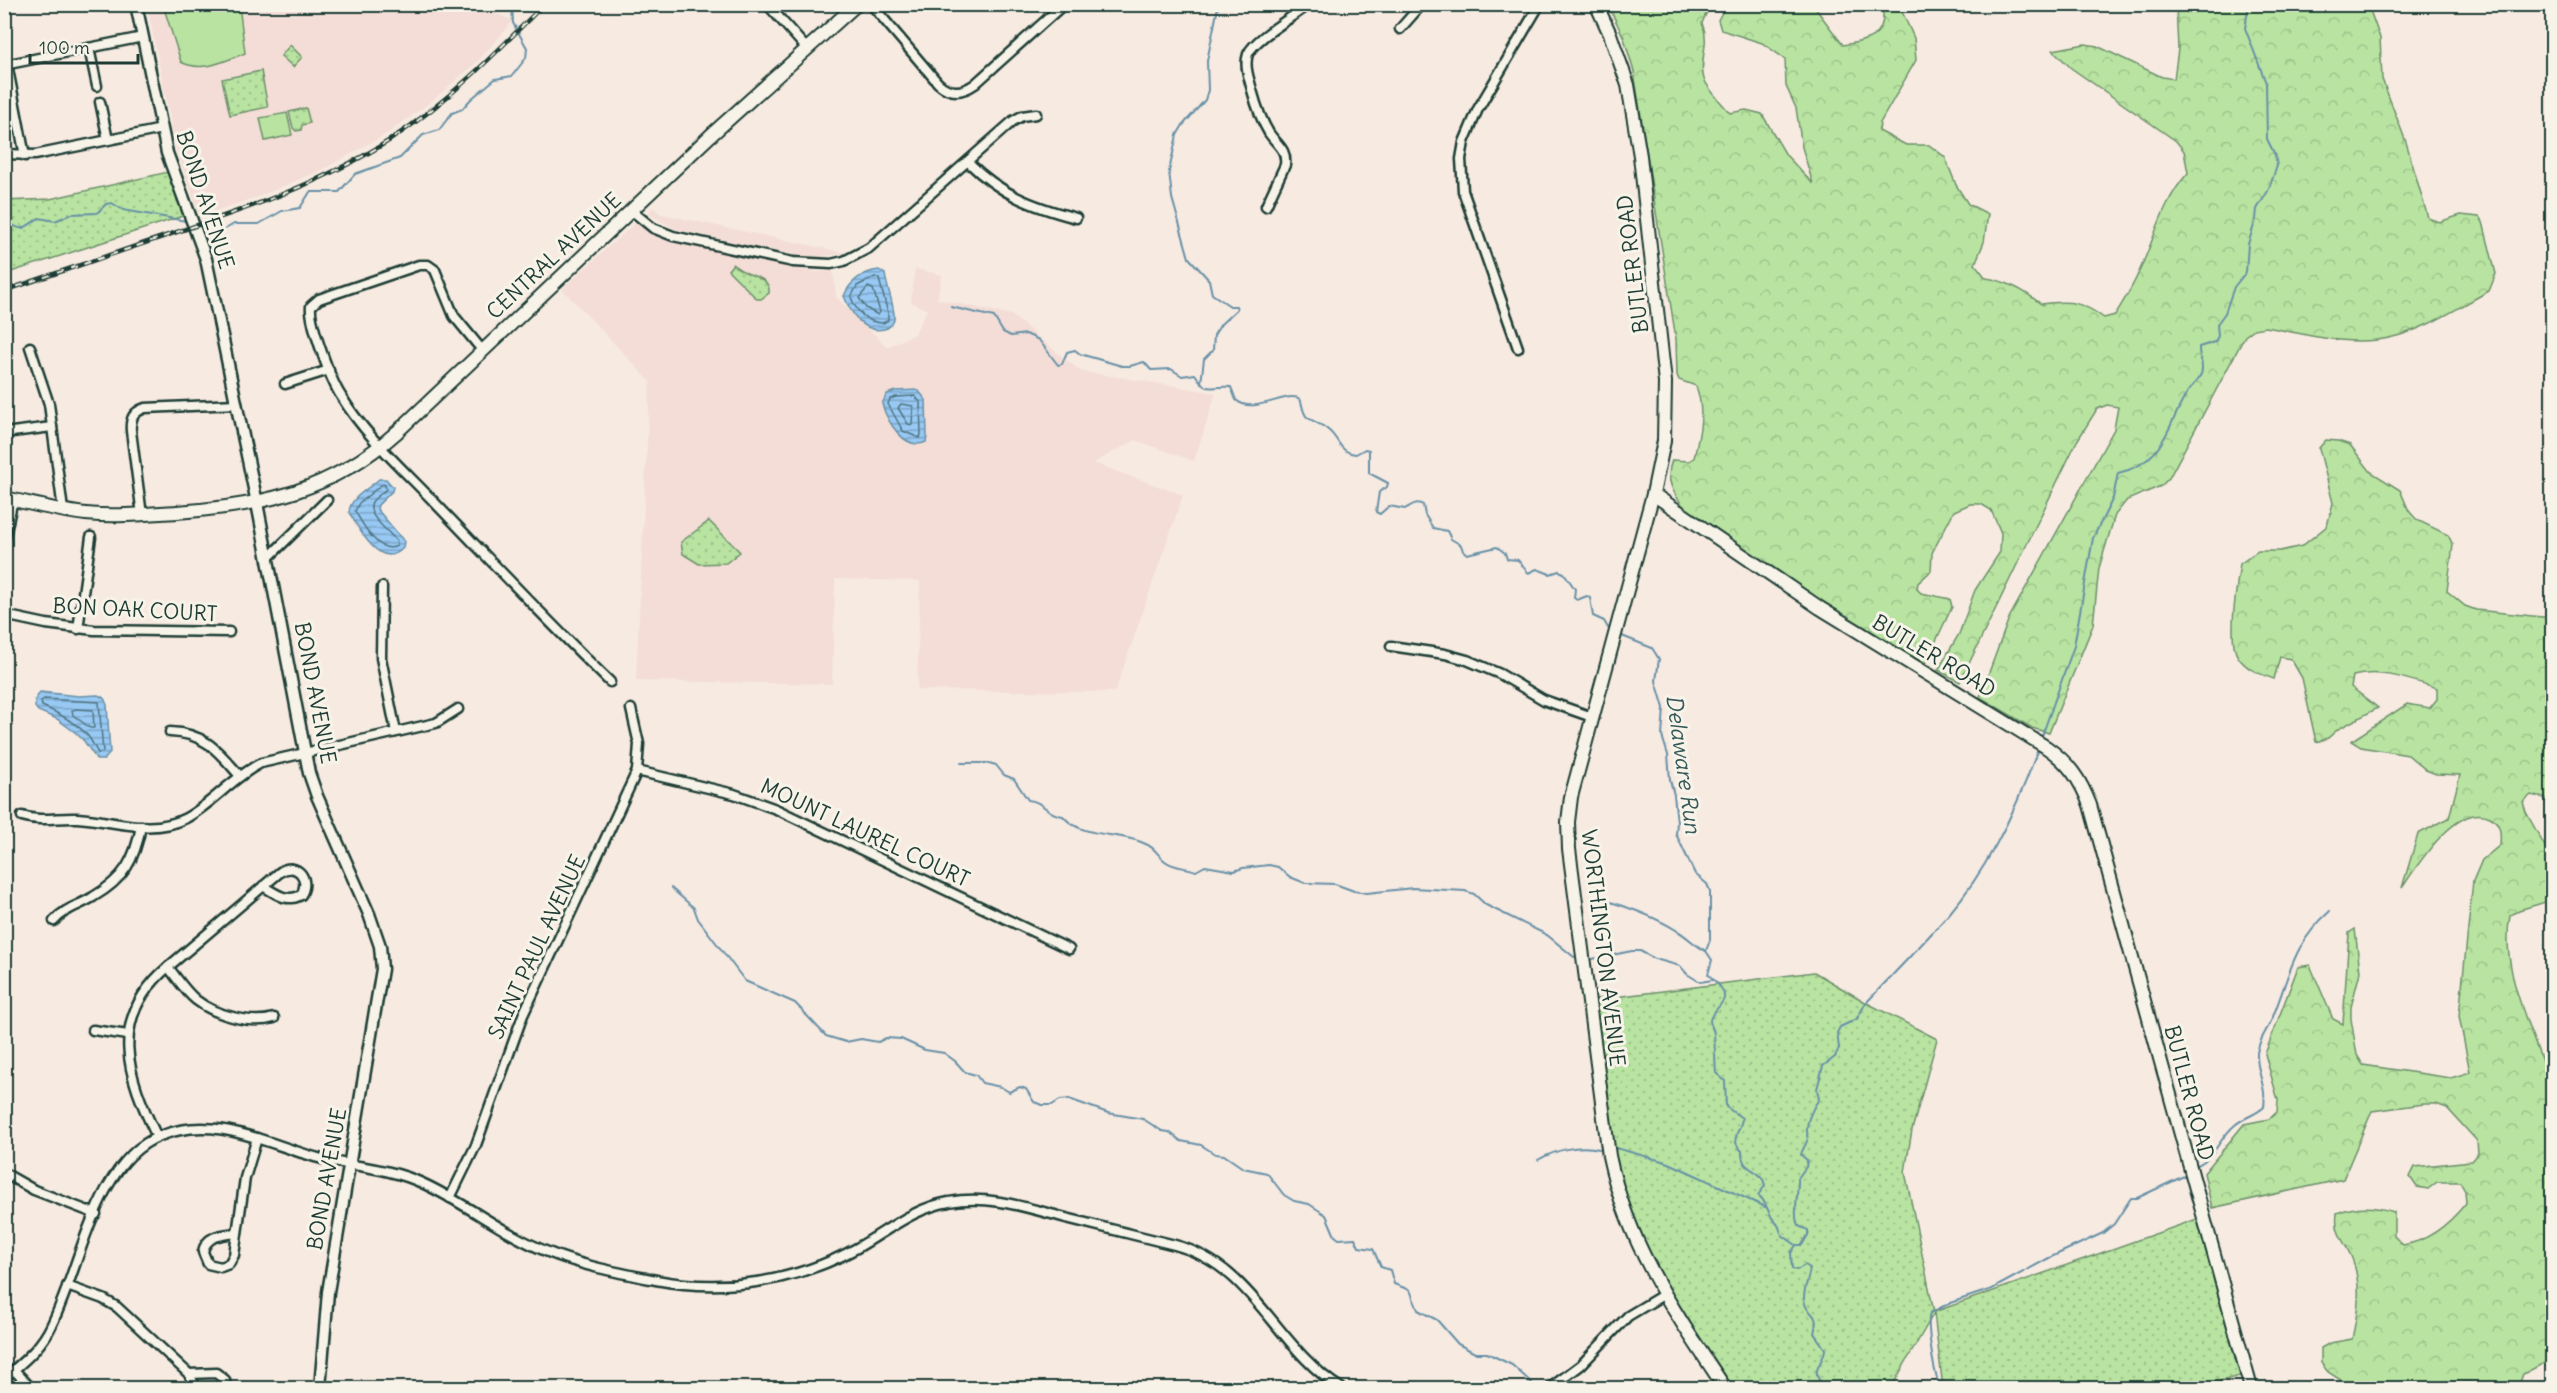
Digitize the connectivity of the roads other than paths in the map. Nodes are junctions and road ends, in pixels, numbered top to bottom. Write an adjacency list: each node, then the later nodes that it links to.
1 (136, 4): 11 (street, BOND AVENUE)
2 (767, 4): 13 (street)
3 (857, 4): 13 (main road, CENTRAL AVENUE)
4 (871, 4): 5 (street)
5 (1064, 4)
6 (1309, 4): 23 (street)
7 (1422, 4): 10 (street)
8 (1540, 4): 27 (street)
9 (1596, 4): 35 (main road, BUTLER ROAD)
10 (1400, 29)
11 (143, 37): 12 (street); 18 (street, BOND AVENUE)
12 (89, 48): 14 (street); 15 (street)
13 (807, 49): 24 (main road, CENTRAL AVENUE)
14 (6, 65): 21 (street)
15 (97, 86)
16 (100, 102): 19 (street)
17 (1036, 114): 22 (street)
18 (162, 129): 19 (street); 31 (street, BOND AVENUE)
19 (108, 140): 21 (street)
20 (4, 153): 21 (street)
21 (25, 156)
22 (968, 162): 24 (street); 25 (street)
23 (1266, 206)
24 (631, 210): 28 (main road, CENTRAL AVENUE)
25 (1076, 218)
26 (30, 347): 32 (street)
27 (1518, 348)
28 (482, 350): 29 (street); 34 (main road, CENTRAL AVENUE)
29 (329, 370): 30 (street); 34 (street)
30 (285, 384)
31 (237, 404): 38 (street, BOND AVENUE); 40 (street)
32 (52, 427): 33 (street); 39 (street)
33 (4, 434)
34 (381, 446): 38 (main road, CENTRAL AVENUE); 49 (street)
35 (1653, 494): 52 (main road, WORTHINGTON AVENUE); 86 (main road, BUTLER ROAD)
36 (9, 499): 39 (main road, CENTRAL AVENUE); 42 (street)
37 (327, 500): 43 (street)
38 (257, 503): 40 (main road, CENTRAL AVENUE); 43 (street, BOND AVENUE)
39 (63, 510): 40 (main road, CENTRAL AVENUE)
40 (142, 515)
41 (91, 537): 46 (street)
42 (4, 541)
43 (268, 558): 55 (street, BOND AVENUE)
44 (382, 587): 54 (street)
45 (4, 615): 46 (street, BON OAK COURT)
46 (78, 629): 47 (street, BON OAK COURT)
47 (229, 632)
48 (1391, 646): 52 (street)
49 (610, 682)
50 (458, 709): 54 (street)
51 (631, 709): 56 (street, SAINT PAUL AVENUE)
52 (1592, 717): 75 (main road, WORTHINGTON AVENUE)
53 (170, 732): 57 (street)
54 (396, 732): 55 (street)
55 (305, 754): 57 (street); 69 (street, BOND AVENUE)
56 (637, 771): 62 (street, MOUNT LAUREL COURT); 71 (street, SAINT PAUL AVENUE)
57 (240, 776): 59 (street)
58 (22, 816): 59 (street)
59 (141, 826): 61 (street)
60 (263, 886): 60 (street); 63 (street)
61 (54, 921)
62 (1069, 949)
63 (168, 967): 64 (street); 66 (street)
64 (274, 1018)
65 (93, 1030): 66 (street)
66 (128, 1035): 67 (street)
67 (157, 1137): 68 (street); 72 (street)
68 (257, 1138): 69 (street); 73 (street)
69 (350, 1164): 71 (street); 82 (street, BOND AVENUE)
70 (4, 1173): 72 (street)
71 (450, 1198): 83 (street)
72 (96, 1214): 74 (street)
73 (237, 1233): 73 (street)
74 (67, 1286): 76 (street); 77 (street)
75 (1663, 1295): 84 (street); 85 (main road, WORTHINGTON AVENUE)
76 (14, 1370): 78 (street); 79 (street)
77 (189, 1374): 80 (street); 81 (street)
78 (4, 1378)
79 (31, 1389)
80 (196, 1389)
81 (226, 1389)
82 (320, 1389)
83 (1341, 1389)
84 (1550, 1389)
85 (1725, 1389)
86 (2251, 1389)

